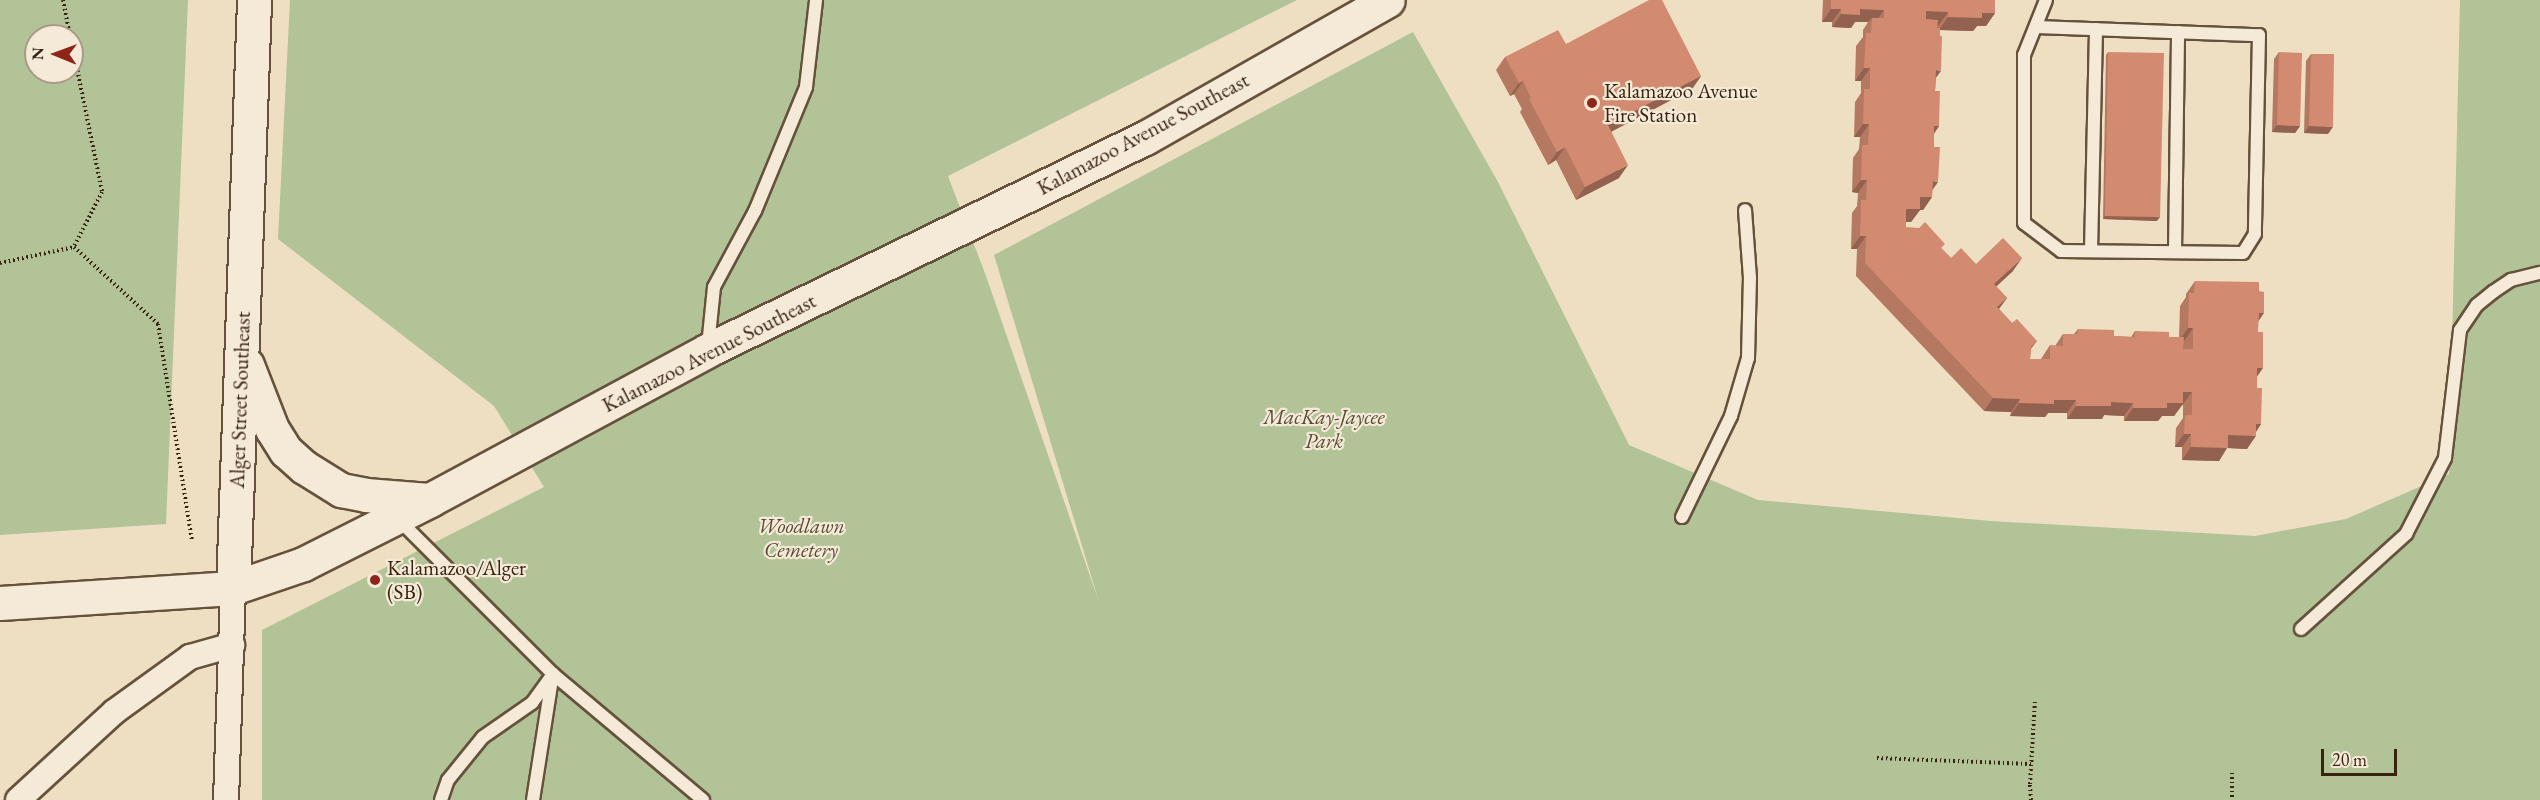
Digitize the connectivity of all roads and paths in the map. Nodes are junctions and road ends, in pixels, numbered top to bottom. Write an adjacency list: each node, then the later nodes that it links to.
1 (63, 0): 6 (path)
2 (254, 0): 17 (main road, Alger Street Southeast)
3 (816, 0): 18 (lane)
4 (1388, 0): 18 (main road, Kalamazoo Avenue Southeast)
5 (2046, 0): 7 (lane)
6 (68, 24)
7 (2036, 27): 8 (lane); 13 (lane)
8 (2096, 29): 9 (lane); 13 (lane)
9 (2178, 32): 14 (lane); 14 (lane)
10 (80, 84): 12 (path)
11 (1745, 210): 21 (lane)
12 (74, 247): 15 (path); 22 (path)
13 (2091, 251): 14 (lane)
14 (2175, 252)
15 (0, 262)
16 (2540, 273): 25 (lane)
17 (242, 350): 19 (main road); 23 (main road, Alger Street Southeast)
18 (708, 350): 19 (main road, Kalamazoo Avenue Southeast)
19 (430, 500): 20 (main road, Kalamazoo Avenue Southeast)
20 (396, 517): 23 (main road, Kalamazoo Avenue Southeast); 27 (lane)
21 (1682, 517)
22 (192, 541)
23 (233, 588): 24 (main road, Kalamazoo Avenue Southeast); 26 (street, Alger Street Southeast)
24 (0, 603)
25 (2301, 628)
26 (232, 645): 32 (street); 33 (street, Alger Street Southeast)
27 (553, 674): 34 (lane); 35 (lane); 36 (lane)
28 (2036, 699): 30 (path)
29 (1877, 758): 30 (path)
30 (2031, 764): 37 (path)
31 (2232, 773): 38 (path)
32 (18, 800)
33 (226, 800)
34 (441, 800)
35 (533, 800)
36 (703, 800)
37 (2031, 800)
38 (2232, 800)

